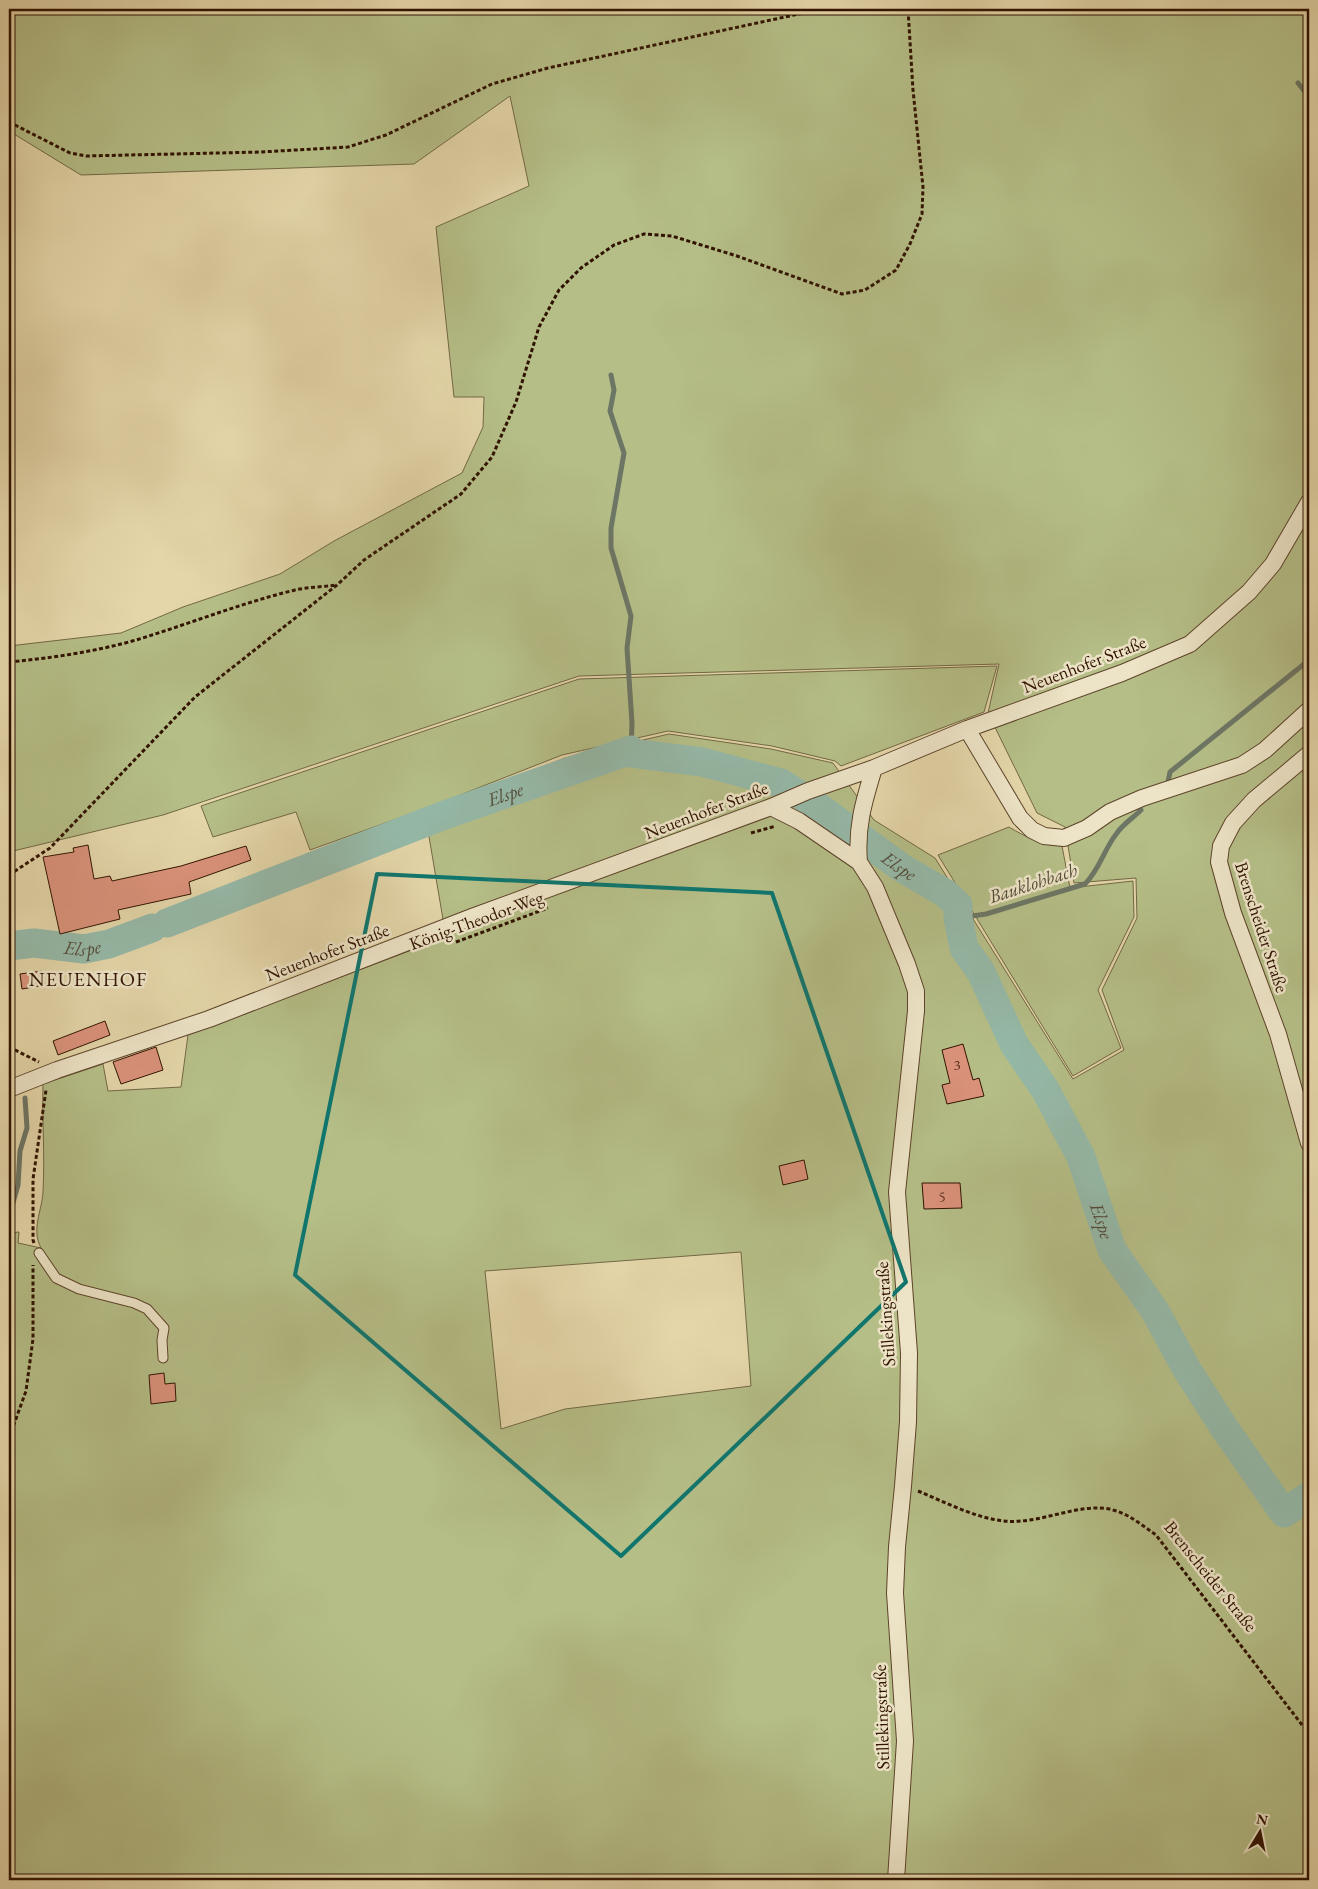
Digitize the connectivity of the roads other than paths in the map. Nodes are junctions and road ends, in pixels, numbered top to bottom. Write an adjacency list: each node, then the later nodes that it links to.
1 (1309, 502): 3 (street, Neuenhofer Straße)
2 (1309, 710): 3 (street)
3 (967, 729): 5 (street, Neuenhofer Straße)
4 (1309, 754): 9 (street, Brenscheider Straße)
5 (874, 768): 6 (street, Neuenhofer Straße); 7 (street)
6 (771, 807): 7 (street, Stillekingstraße); 8 (street, Neuenhofer Straße)
7 (860, 862): 12 (street, Stillekingstraße)
8 (9, 1089)
9 (1309, 1143)
10 (39, 1253): 11 (lane)
11 (163, 1358)
12 (896, 1880)

